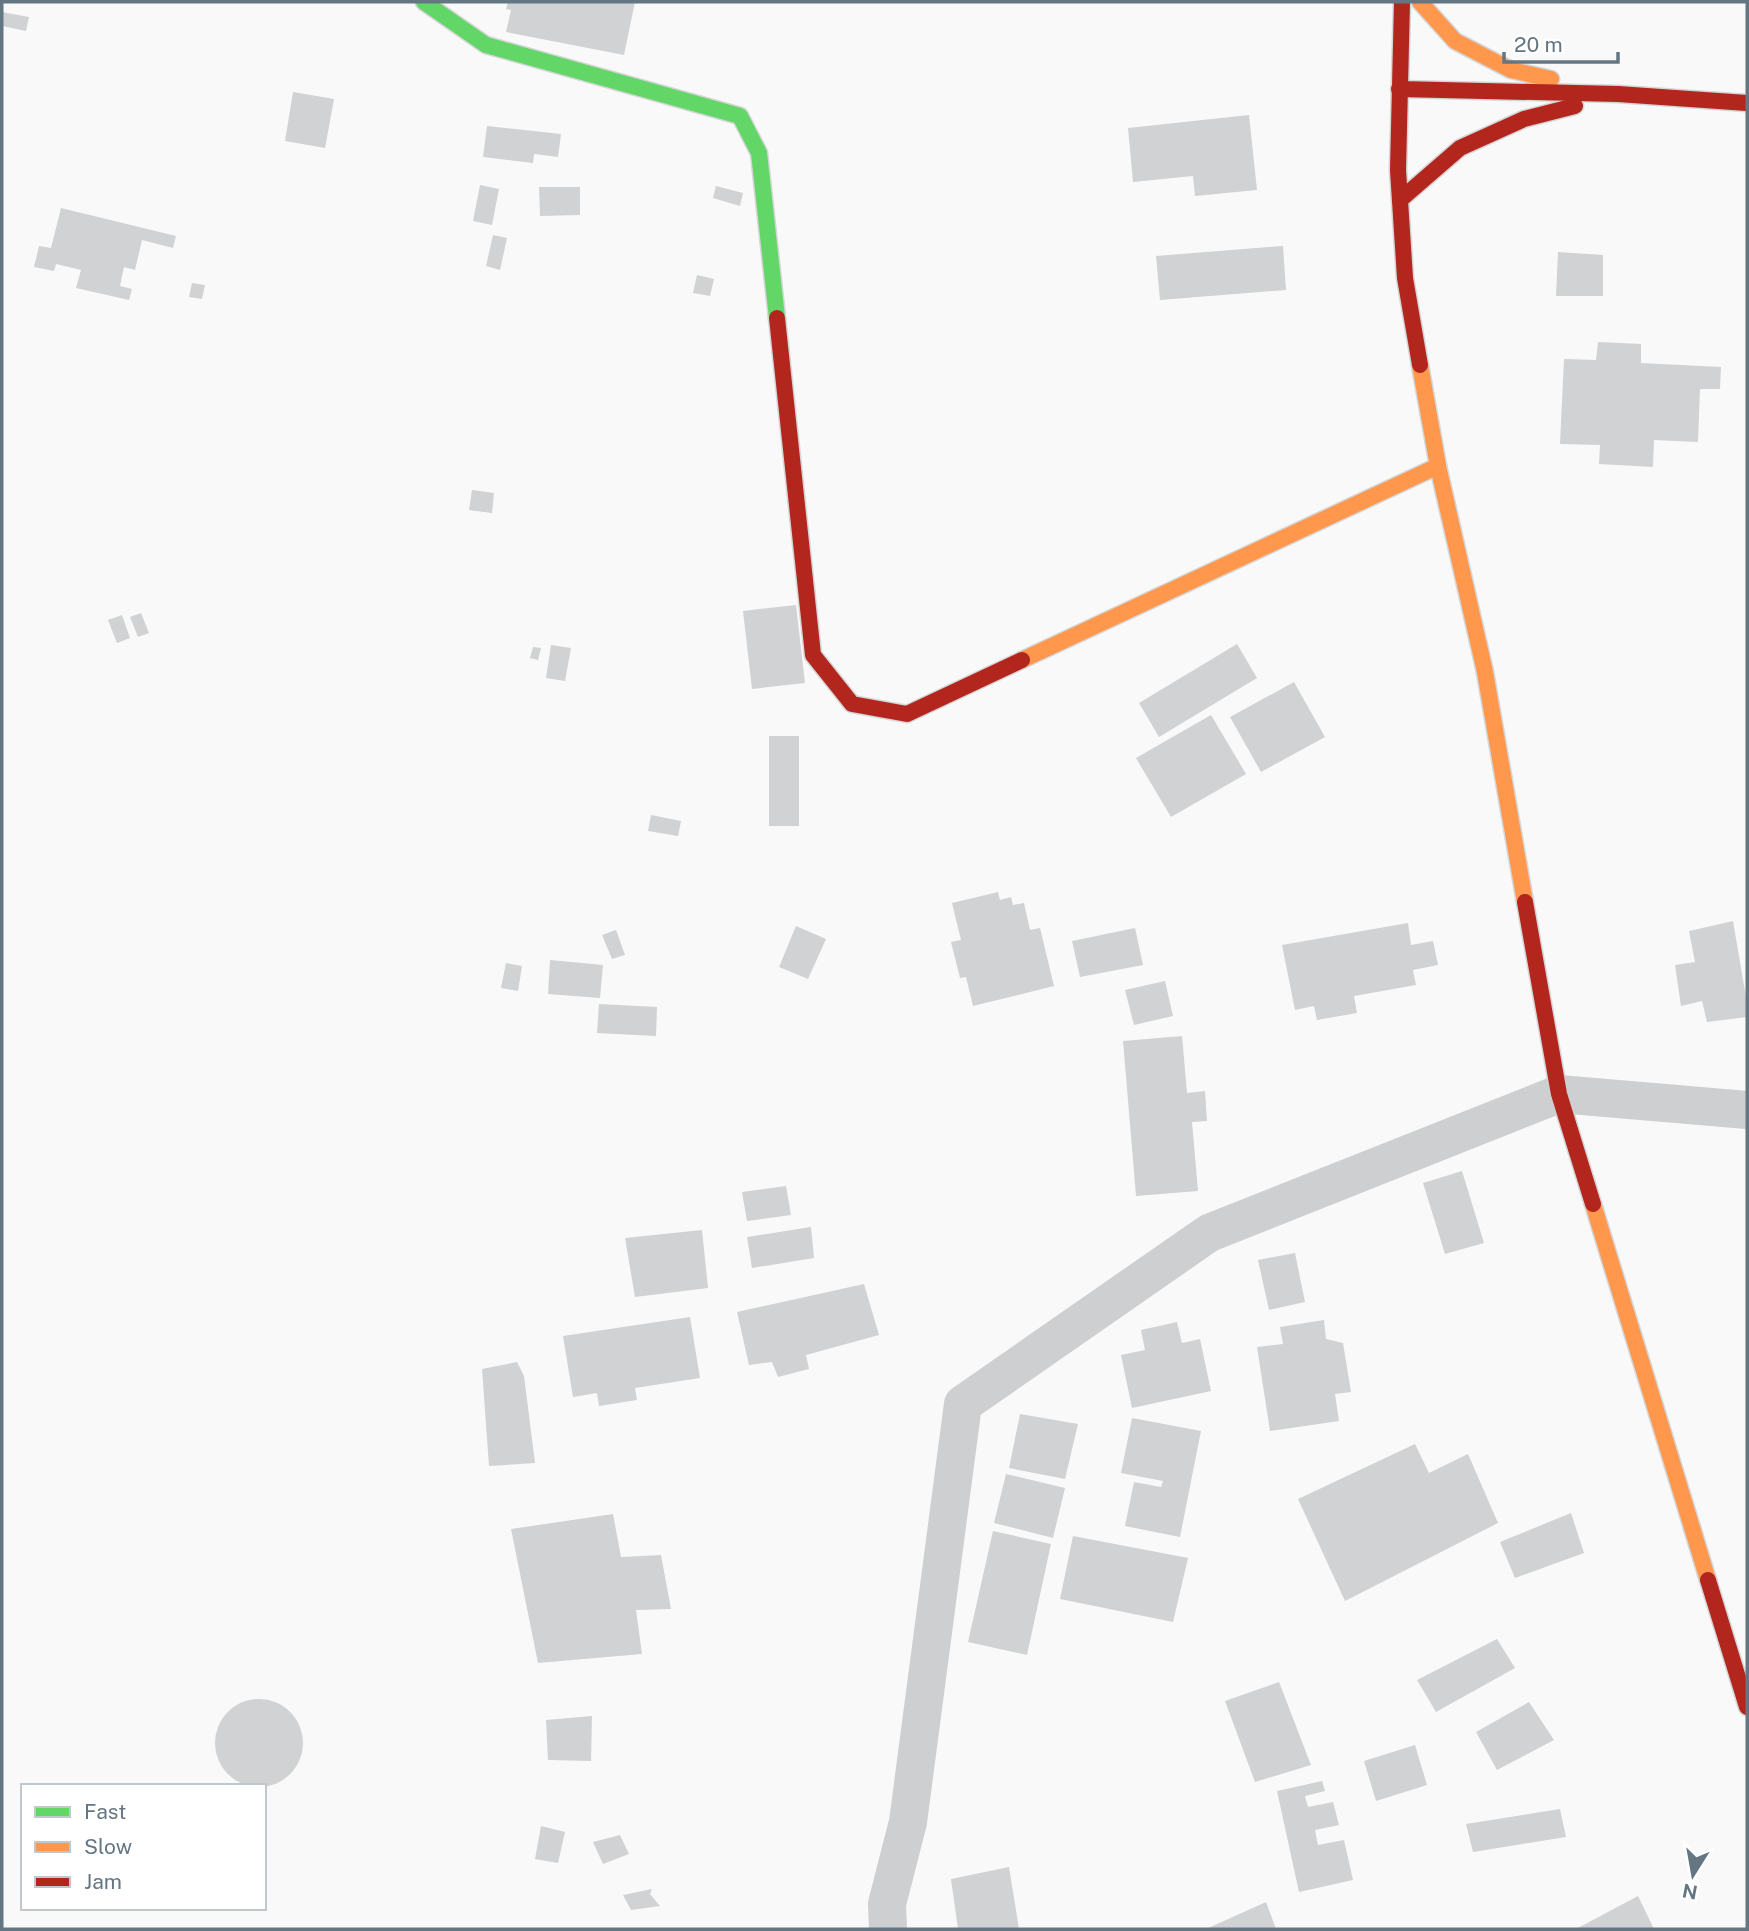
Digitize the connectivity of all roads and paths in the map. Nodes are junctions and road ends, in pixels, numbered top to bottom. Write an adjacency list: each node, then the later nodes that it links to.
1 (424, 2): 8 (main road)
2 (1402, 2): 4 (main road)
3 (1420, 2): 5 (main road)
4 (1399, 89): 5 (main road); 7 (main road)
5 (1618, 94): 6 (main road); 7 (main road)
6 (1747, 103)
7 (1400, 200): 8 (main road)
8 (1438, 466): 9 (main road)
9 (1559, 1094): 10 (street); 11 (main road); 12 (street)
10 (1747, 1110)
11 (1747, 1707)
12 (887, 1929)

